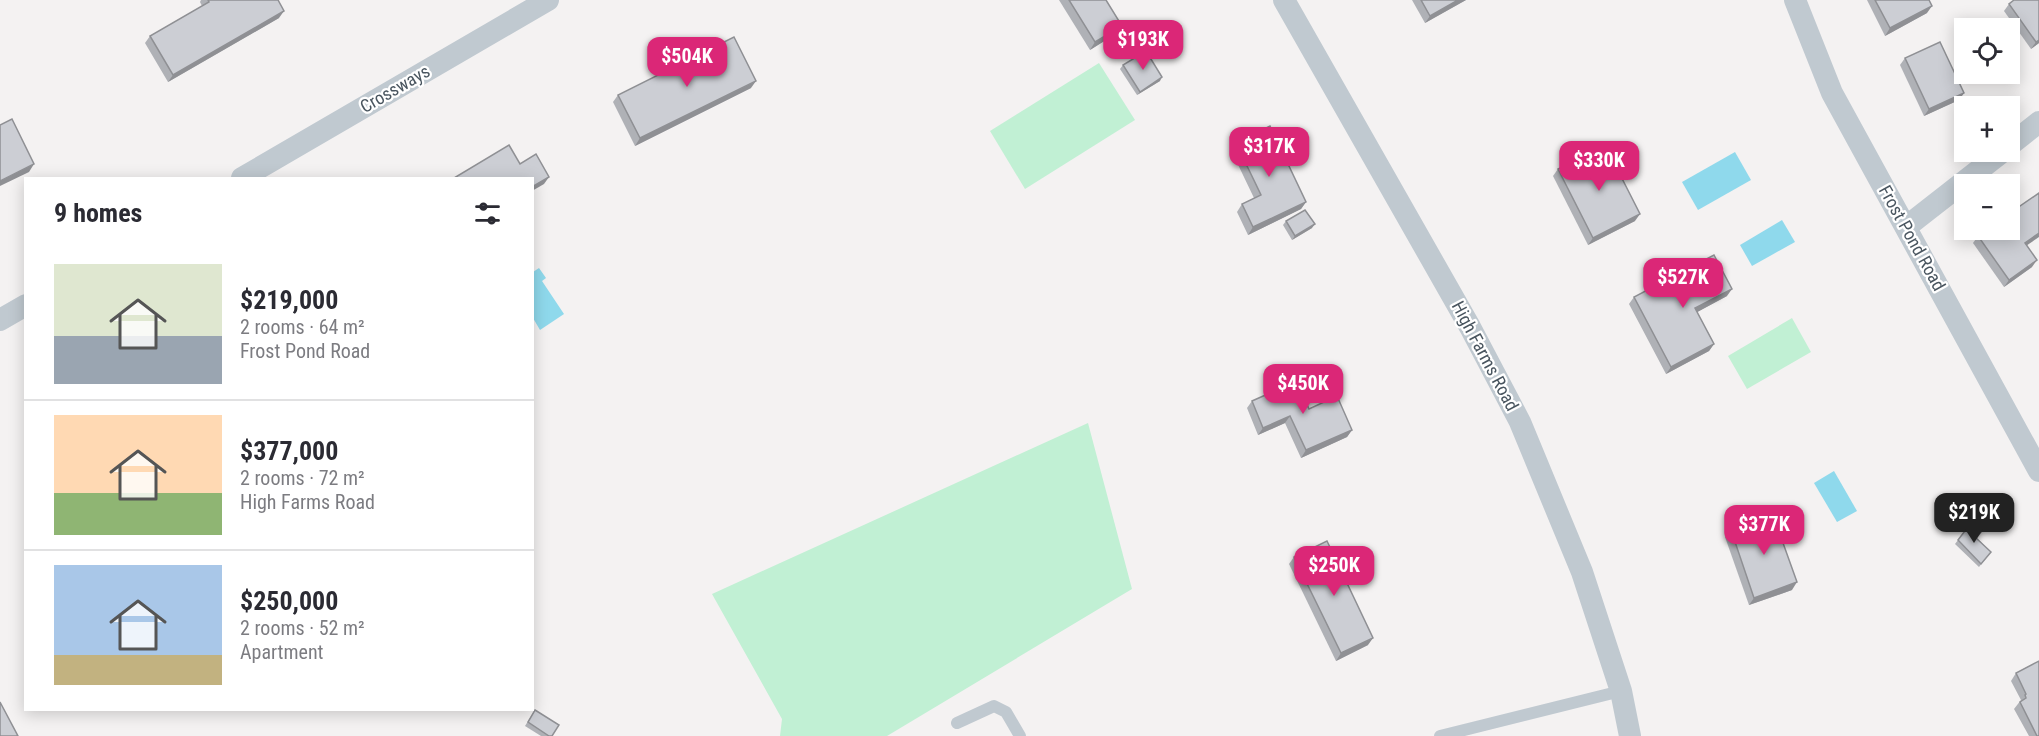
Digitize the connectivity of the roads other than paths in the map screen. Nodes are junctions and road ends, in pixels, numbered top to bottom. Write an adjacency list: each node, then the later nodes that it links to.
1 (548, 0): 7 (street, Crossways)
2 (1284, 0): 12 (street, High Farms Road)
3 (1795, 0): 8 (street, Frost Pond Road)
4 (2039, 122): 5 (street)
5 (2020, 137)
6 (1989, 162): 8 (street)
7 (244, 177)
8 (1906, 227): 11 (street, Frost Pond Road)
9 (24, 306): 10 (street)
10 (0, 320)
11 (2039, 471)
12 (1621, 691): 15 (lane); 16 (street, High Farms Road)
13 (957, 723): 14 (lane)
14 (1020, 736)
15 (1440, 736)
16 (1630, 736)

